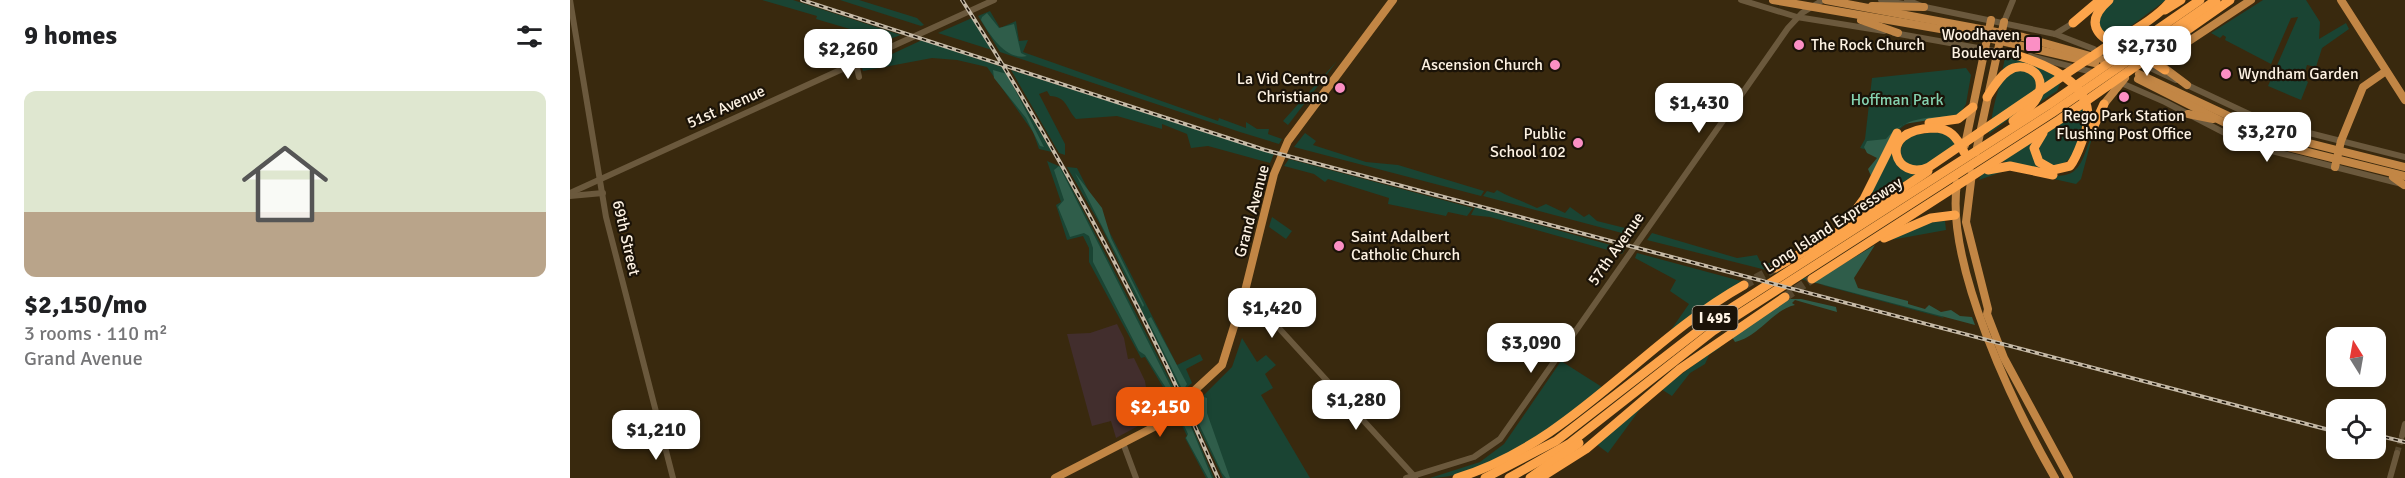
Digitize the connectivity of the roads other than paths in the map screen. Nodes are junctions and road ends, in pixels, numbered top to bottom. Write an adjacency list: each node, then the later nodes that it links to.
1 (570, 0): 60 (street, 69th Street)
2 (994, 0): 35 (street, 51st Avenue)
3 (1393, 0): 71 (main road, Grand Avenue)
4 (1741, 0): 23 (street)
5 (1773, 0): 19 (main road)
6 (1825, 0): 19 (street, 57th Avenue); 20 (main road)
7 (1881, 0): 21 (street)
8 (1907, 0): 21 (street)
9 (2013, 0): 26 (street)
10 (2100, 0): 25 (highway)
11 (2109, 0): 36 (highway)
12 (2171, 0): 27 (highway)
13 (2181, 0): 27 (highway)
14 (2200, 0): 52 (highway, Long Island Expressway / I 495)
15 (2216, 0): 44 (highway, Long Island Expressway / I 495)
16 (2230, 0): 33 (highway)
17 (2252, 0): 33 (main road)
18 (2341, 0): 38 (main road)
19 (1810, 7): 22 (main road); 23 (street, 57th Avenue)
20 (1863, 7): 21 (main road); 22 (main road)
21 (1924, 7): 24 (street)
22 (1836, 12): 28 (main road)
23 (1797, 16): 28 (street); 78 (street, 57th Avenue)
24 (1991, 22): 26 (street); 30 (main road)
25 (2073, 23): 29 (street)
26 (2003, 24): 29 (street); 31 (main road)
27 (2139, 25): 53 (highway)
28 (1898, 33): 30 (street)
29 (2055, 34): 32 (street)
30 (1987, 45): 31 (street); 46 (main road)
31 (1998, 48): 34 (street); 42 (main road)
32 (2094, 49)
33 (2164, 52): 36 (main road); 37 (main road); 44 (highway)
34 (2016, 55): 40 (street); 48 (highway)
35 (856, 63): 39 (street); 60 (street, 51st Avenue)
36 (2148, 63): 37 (highway); 40 (main road); 41 (street)
37 (2165, 70): 41 (main road)
38 (2386, 71): 43 (main road); 54 (main road)
39 (859, 77)
40 (2120, 82): 45 (main road); 47 (street)
41 (2187, 85): 50 (street)
42 (1987, 97): 52 (highway); 64 (main road)
43 (2405, 100)
44 (2077, 102): 48 (highway); 73 (highway, Long Island Expressway / I 495)
45 (2103, 104): 58 (highway)
46 (1973, 107): 53 (main road); 66 (highway)
47 (2188, 114): 49 (main road); 54 (street)
48 (2059, 120): 58 (highway)
49 (2220, 120): 51 (main road); 54 (main road)
50 (2279, 126): 51 (main road); 54 (street)
51 (2308, 141): 54 (main road)
52 (1989, 143): 84 (highway, Long Island Expressway / I 495)
53 (1958, 151): 53 (highway); 65 (main road); 66 (highway)
54 (2338, 154): 55 (street); 56 (main road); 57 (main road); 61 (street)
55 (2405, 157)
56 (2405, 167)
57 (2370, 168): 59 (main road); 61 (main road)
58 (1982, 171): 67 (highway)
59 (2405, 176)
60 (600, 179): 62 (street, 69th Street); 63 (street, 51st Avenue)
61 (2405, 185)
62 (603, 193): 63 (street); 79 (street, 69th Street)
63 (570, 195)
64 (1966, 214): 65 (main road); 89 (main road)
65 (1955, 215): 67 (highway); 88 (main road)
66 (1821, 241): 68 (highway)
67 (1853, 253): 69 (highway)
68 (1775, 268)
69 (1812, 279)
70 (1744, 285): 83 (highway)
71 (1245, 291): 76 (main road, Grand Avenue); 78 (street)
72 (1785, 297): 87 (highway)
73 (1619, 404): 85 (highway, Long Island Expressway / I 495); 86 (highway)
74 (2405, 424): 75 (street)
75 (2402, 436)
76 (1123, 443): 80 (main road, Grand Avenue); 81 (street)
77 (2397, 453): 90 (street)
78 (1415, 477): 82 (street, 57th Avenue)
79 (673, 478)
80 (1055, 478)
81 (1136, 478)
82 (1406, 478)
83 (1457, 478)
84 (1485, 478)
85 (1509, 478)
86 (1530, 478)
87 (1540, 478)
88 (2055, 478)
89 (2069, 478)
90 (2390, 478)

